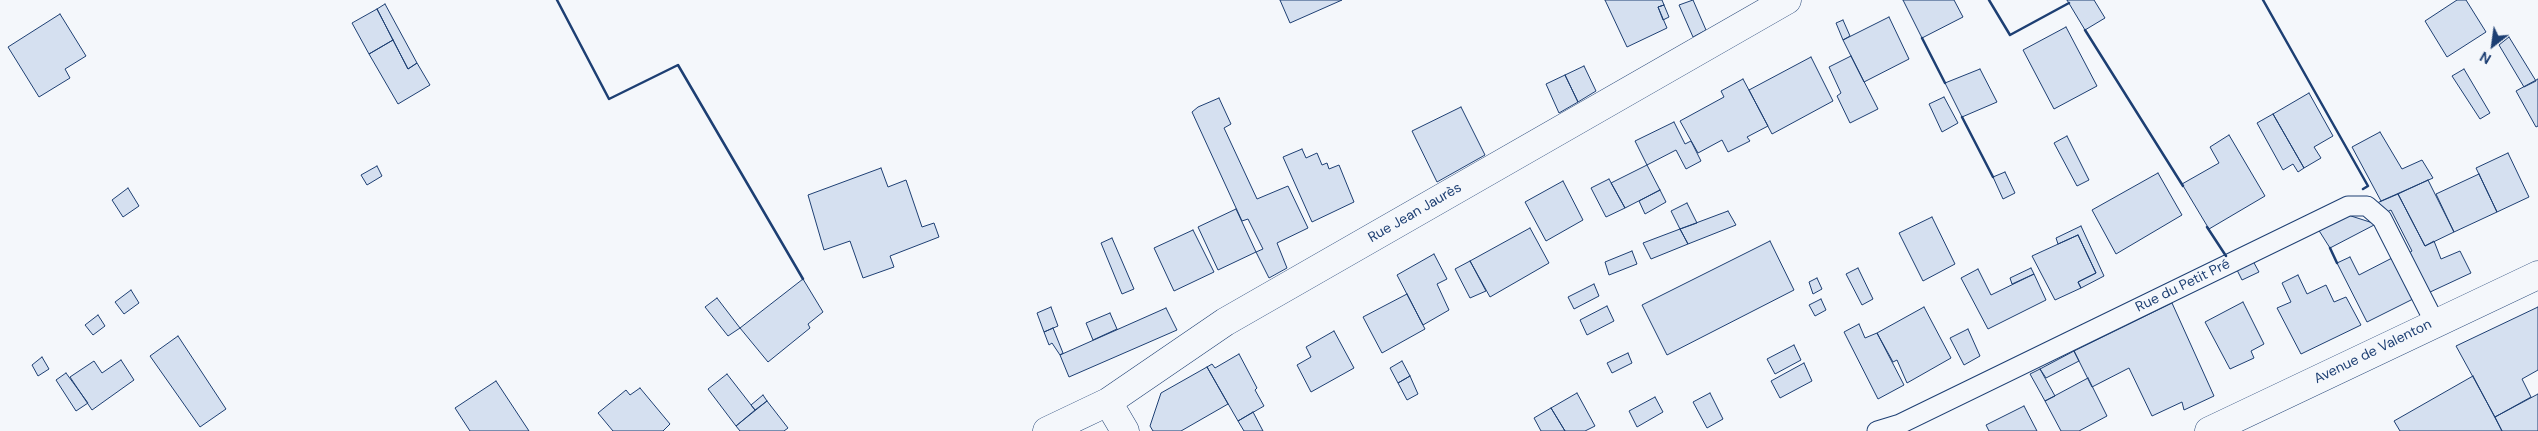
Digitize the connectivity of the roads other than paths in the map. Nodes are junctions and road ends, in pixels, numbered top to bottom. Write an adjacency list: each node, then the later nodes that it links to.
1 (1787, 0): 4 (street, Rue Jean Jaurès)
2 (2538, 275): 3 (street, Avenue de Valenton)
3 (2435, 323): 7 (lane, Rue du Petit Pré); 8 (street, Avenue de Valenton)
4 (1108, 402): 5 (street, Rue Jean Jaurès); 6 (street)
5 (1047, 431)
6 (1125, 431)
7 (1877, 431)
8 (2208, 431)

